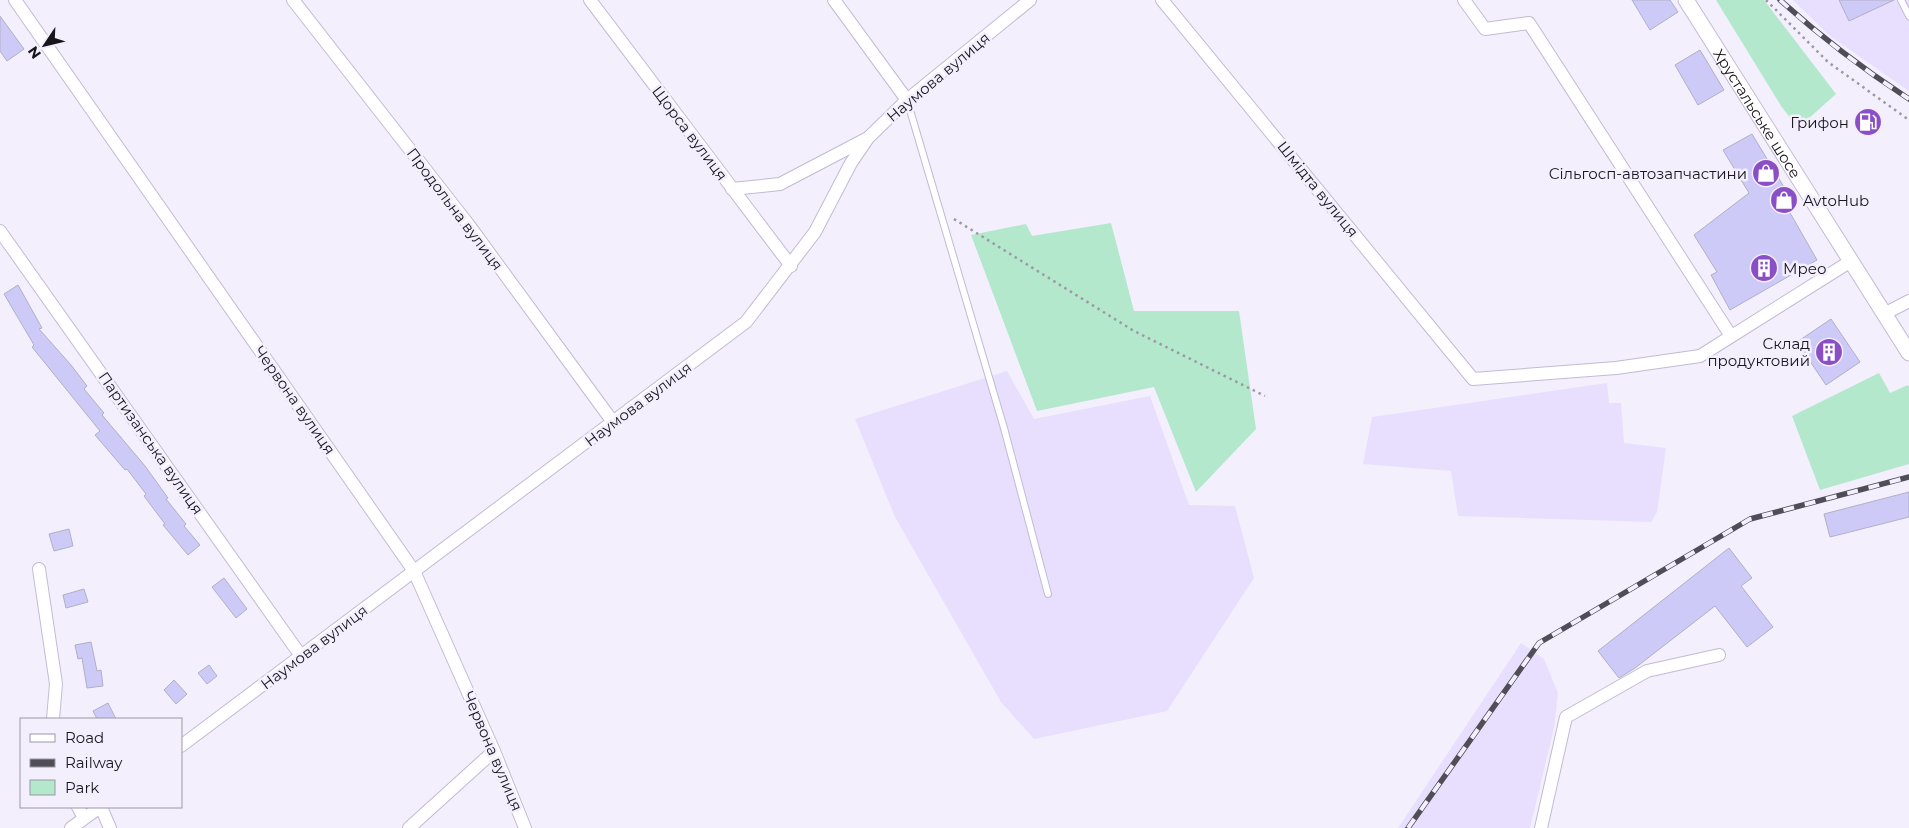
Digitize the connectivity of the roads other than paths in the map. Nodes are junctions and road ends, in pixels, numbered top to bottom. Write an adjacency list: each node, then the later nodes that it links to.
1 (15, 0): 23 (street, Червона вулиця)
2 (293, 0): 21 (street, Продольна вулиця)
3 (590, 0): 13 (street, Щорса вулиця)
4 (834, 0): 11 (street)
5 (1030, 0): 11 (street, Наумова вулиця)
6 (1162, 0): 19 (street, Шмідта вулиця)
7 (1464, 0): 19 (street)
8 (1686, 0): 15 (street, Хрустальське шосе)
9 (1901, 0): 10 (lane)
10 (1909, 16)
11 (907, 100): 12 (street, Наумова вулиця); 24 (lane)
12 (868, 138): 13 (street); 16 (street, Наумова вулиця)
13 (732, 189): 16 (street, Щорса вулиця)
14 (0, 231): 26 (street, Партизанська вулиця)
15 (1851, 261): 18 (street, Хрустальське шосе); 19 (street)
16 (791, 266): 21 (street, Наумова вулиця)
17 (1909, 301): 18 (street)
18 (1884, 314): 20 (street, Хрустальське шосе)
19 (1731, 336)
20 (1909, 353)
21 (613, 422): 23 (street, Наумова вулиця)
22 (39, 569): 27 (street)
23 (414, 571): 26 (street, Наумова вулиця); 29 (street, Червона вулиця)
24 (1048, 594)
25 (1719, 655): 37 (street)
26 (301, 656): 28 (street, Наумова вулиця)
27 (53, 718)
28 (182, 745)
29 (494, 751): 35 (street); 36 (street, Червона вулиця)
30 (97, 808): 32 (street)
31 (100, 808): 34 (street)
32 (81, 813): 33 (street)
33 (71, 828)
34 (110, 828)
35 (409, 828)
36 (525, 828)
37 (1541, 828)

